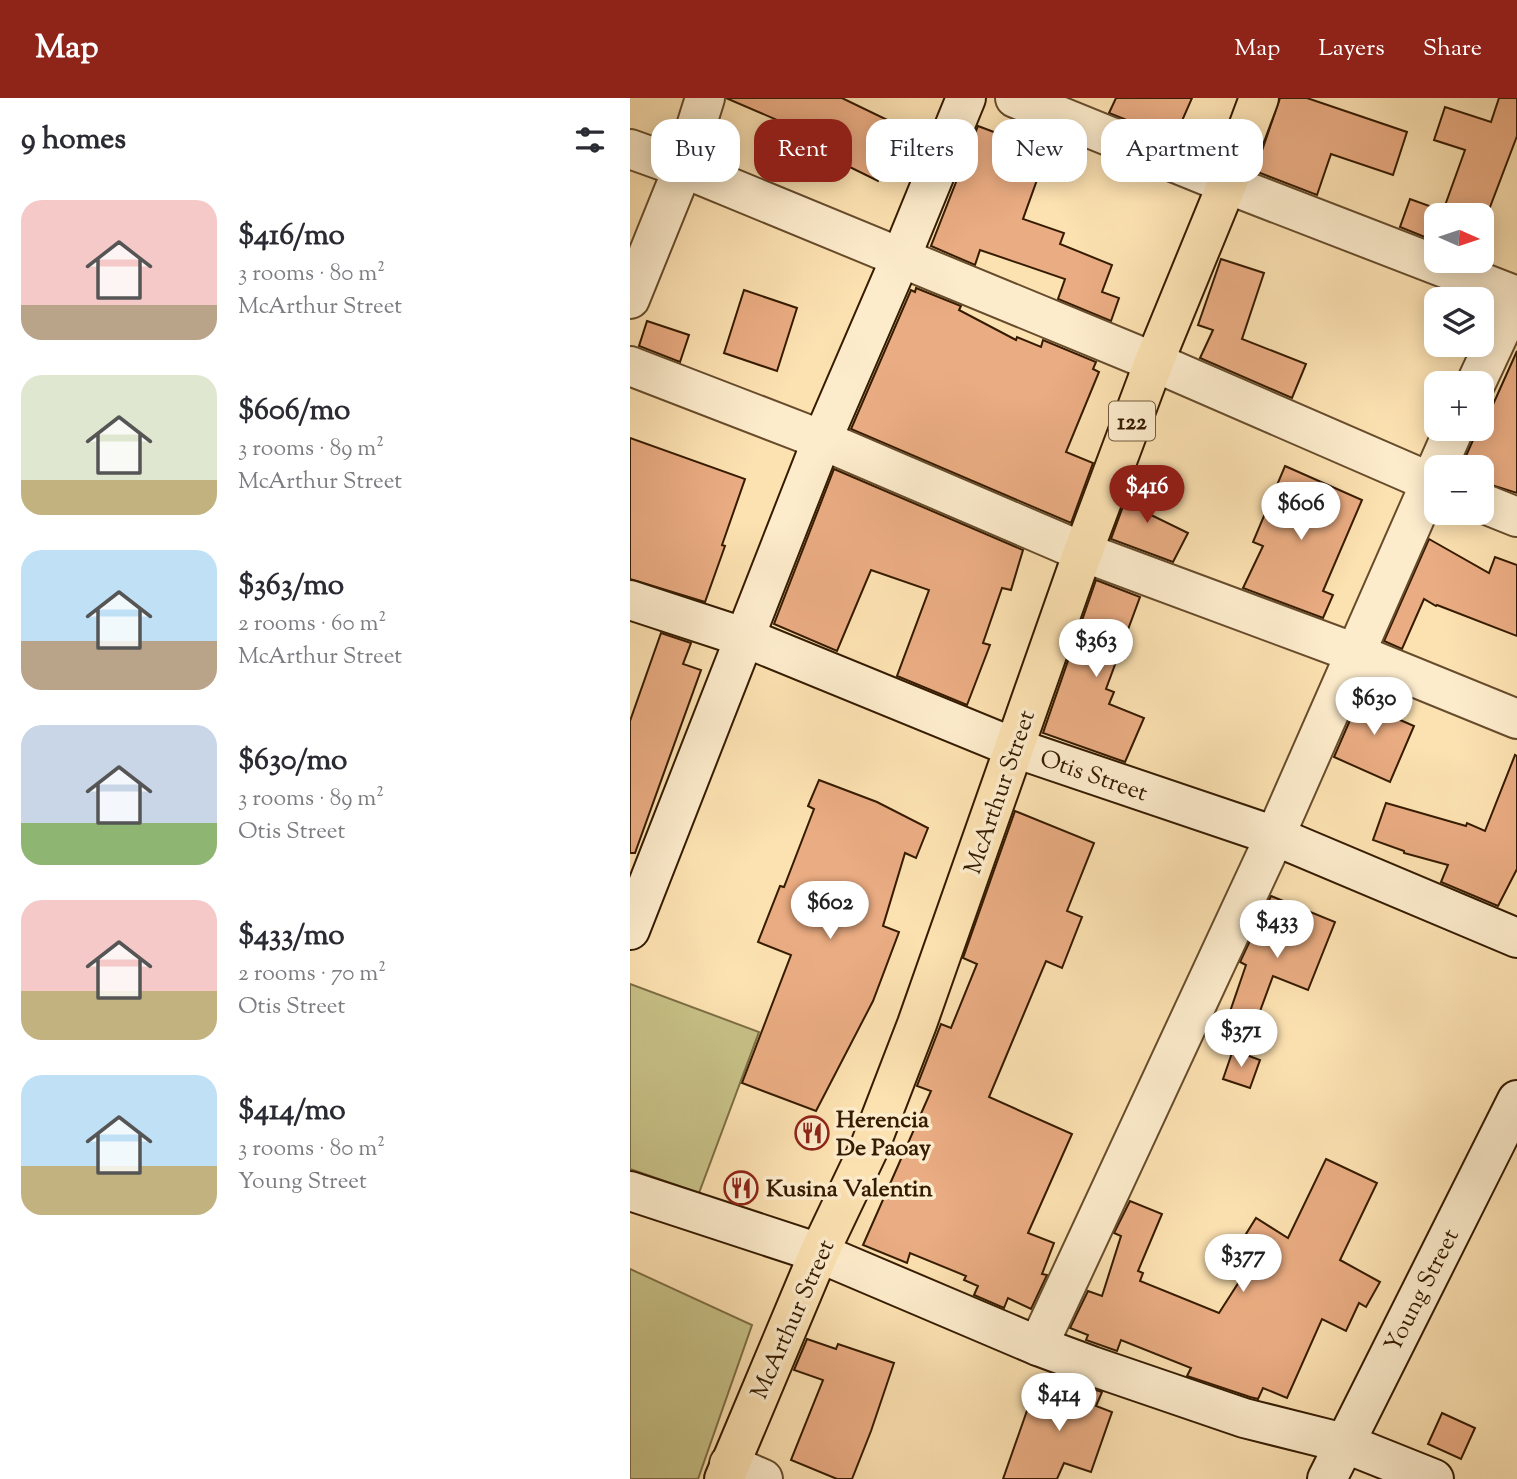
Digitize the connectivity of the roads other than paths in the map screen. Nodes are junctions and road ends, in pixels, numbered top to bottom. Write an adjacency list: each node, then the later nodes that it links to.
1 (705, 98): 5 (street)
2 (966, 98): 11 (street)
3 (1015, 98): 10 (street)
4 (1259, 98): 10 (main road, McArthur Street / 122)
5 (698, 119)
6 (630, 149): 7 (street)
7 (651, 157)
8 (677, 182): 13 (street)
9 (717, 182): 11 (street)
10 (1227, 184): 12 (street); 14 (main road, McArthur Street / 122)
11 (901, 257): 14 (street); 17 (street)
12 (1517, 296): 16 (street)
13 (630, 299)
14 (1154, 362): 18 (street); 22 (main road, McArthur Street / 122)
15 (630, 366): 17 (street)
16 (1482, 371)
17 (822, 440): 22 (street); 24 (street)
18 (1424, 480)
19 (1424, 504): 25 (street)
20 (1494, 508): 21 (street)
21 (1517, 517)
22 (1083, 552): 25 (street); 27 (main road, McArthur Street / 122)
23 (630, 600): 24 (street, Otis Street)
24 (746, 638): 27 (street, Otis Street); 29 (street)
25 (1355, 653): 26 (street); 28 (street)
26 (1517, 719)
27 (1014, 748): 28 (street, Otis Street); 33 (main road, McArthur Street / 122)
28 (1275, 836): 30 (street, Otis Street); 34 (street)
29 (630, 930)
30 (1517, 938)
31 (1517, 1100): 35 (street, Young Street)
32 (630, 1191): 33 (street)
33 (820, 1254): 34 (street); 36 (main road, McArthur Street / 122)
34 (1038, 1346): 35 (street)
35 (1344, 1443): 38 (street, Young Street); 39 (street)
36 (726, 1471): 37 (street)
37 (763, 1479)
38 (1327, 1479)
39 (1434, 1479)

